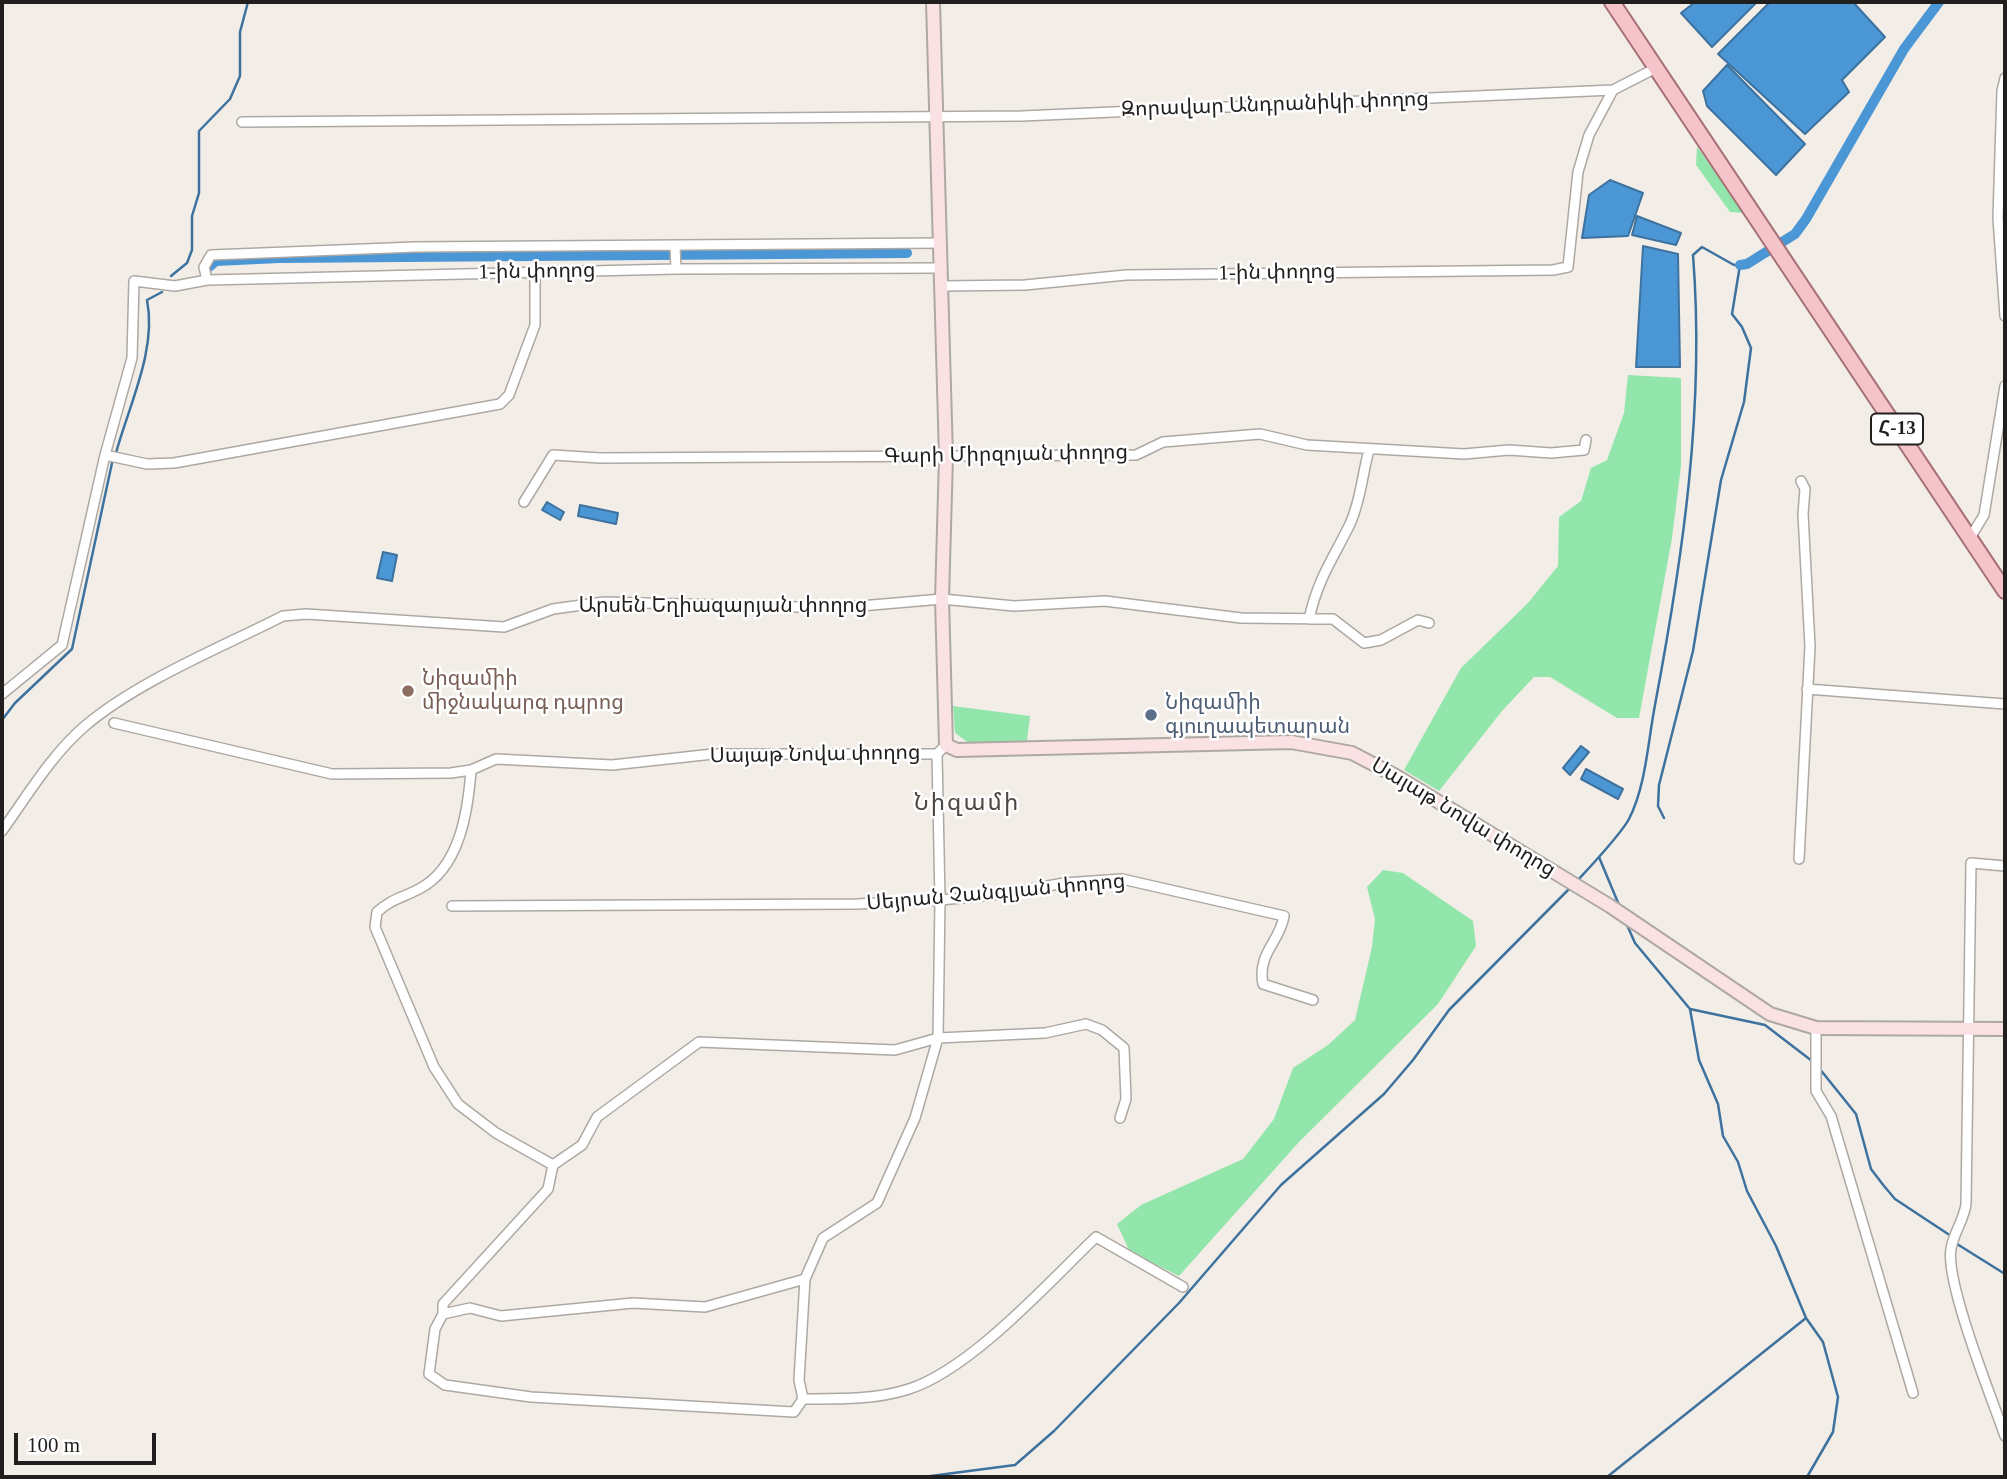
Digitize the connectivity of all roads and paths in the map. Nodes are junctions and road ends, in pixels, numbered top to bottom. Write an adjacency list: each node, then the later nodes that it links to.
1 (933, 2): 6 (main road)
2 (1612, 2): 3 (main road, Հ-13)
3 (1656, 68): 5 (street); 23 (main road, Հ-13)
4 (2005, 78): 15 (street)
5 (1613, 90): 6 (street, Զորավար Անդրանիկի փողոց); 14 (street, 1-ին փողոց)
6 (937, 117): 7 (street, Զորավար Անդրանիկի փողոց); 8 (main road)
7 (242, 122)
8 (941, 243): 9 (street); 10 (main road)
9 (675, 246): 11 (street); 13 (street)
10 (942, 268): 11 (street, 1-ին փողոց); 14 (main road)
11 (676, 269): 12 (street, 1-ին փողոց)
12 (535, 272): 13 (street, 1-ին փողոց); 19 (street)
13 (206, 280): 19 (street, 1-ին փողոց)
14 (942, 286): 20 (main road)
15 (2005, 316)
16 (2005, 386): 23 (street)
17 (1586, 440): 18 (street, Գարի Միրզոյան փողոց)
18 (1369, 450): 20 (street, Գարի Միրզոյան փողոց); 26 (street)
19 (104, 455): 29 (street)
20 (946, 457): 22 (street, Գարի Միրզոյան փողոց); 25 (main road)
21 (1801, 481): 28 (street)
22 (524, 502)
23 (1970, 538): 24 (main road, Հ-13)
24 (2005, 592)
25 (942, 599): 26 (street, Արսեն Եղիազարյան փողոց); 32 (main road); 34 (street, Արսեն Եղիազարյան փողոց)
26 (1309, 619): 27 (street, Արսեն Եղիազարյան փողոց)
27 (1429, 623)
28 (1807, 689): 30 (street); 35 (street)
29 (2, 694)
30 (2005, 704)
31 (114, 723): 33 (street, Սայաթ Նովա փողոց)
32 (942, 749): 33 (street, Սայաթ Նովա փողոց); 37 (street); 40 (main road, Սայաթ Նովա փողոց)
33 (471, 770): 45 (street)
34 (2, 831)
35 (1799, 859)
36 (2005, 866): 41 (street)
37 (940, 900): 38 (street, Սեյրան Չանգլյան փողոց); 39 (street, Սեյրան Չանգլյան փողոց); 43 (street)
38 (452, 906)
39 (1313, 1000)
40 (1816, 1028): 41 (main road, Սայաթ Նովա փողոց); 49 (street)
41 (1966, 1028): 42 (main road, Սայաթ Նովա փողոց); 51 (street)
42 (2005, 1029)
43 (938, 1038): 44 (street); 45 (street); 46 (street)
44 (1120, 1118)
45 (553, 1165): 48 (street)
46 (805, 1279): 48 (street); 50 (street)
47 (1183, 1287): 50 (street)
48 (443, 1314): 50 (street)
49 (1913, 1393)
50 (803, 1399)
51 (2005, 1436)

